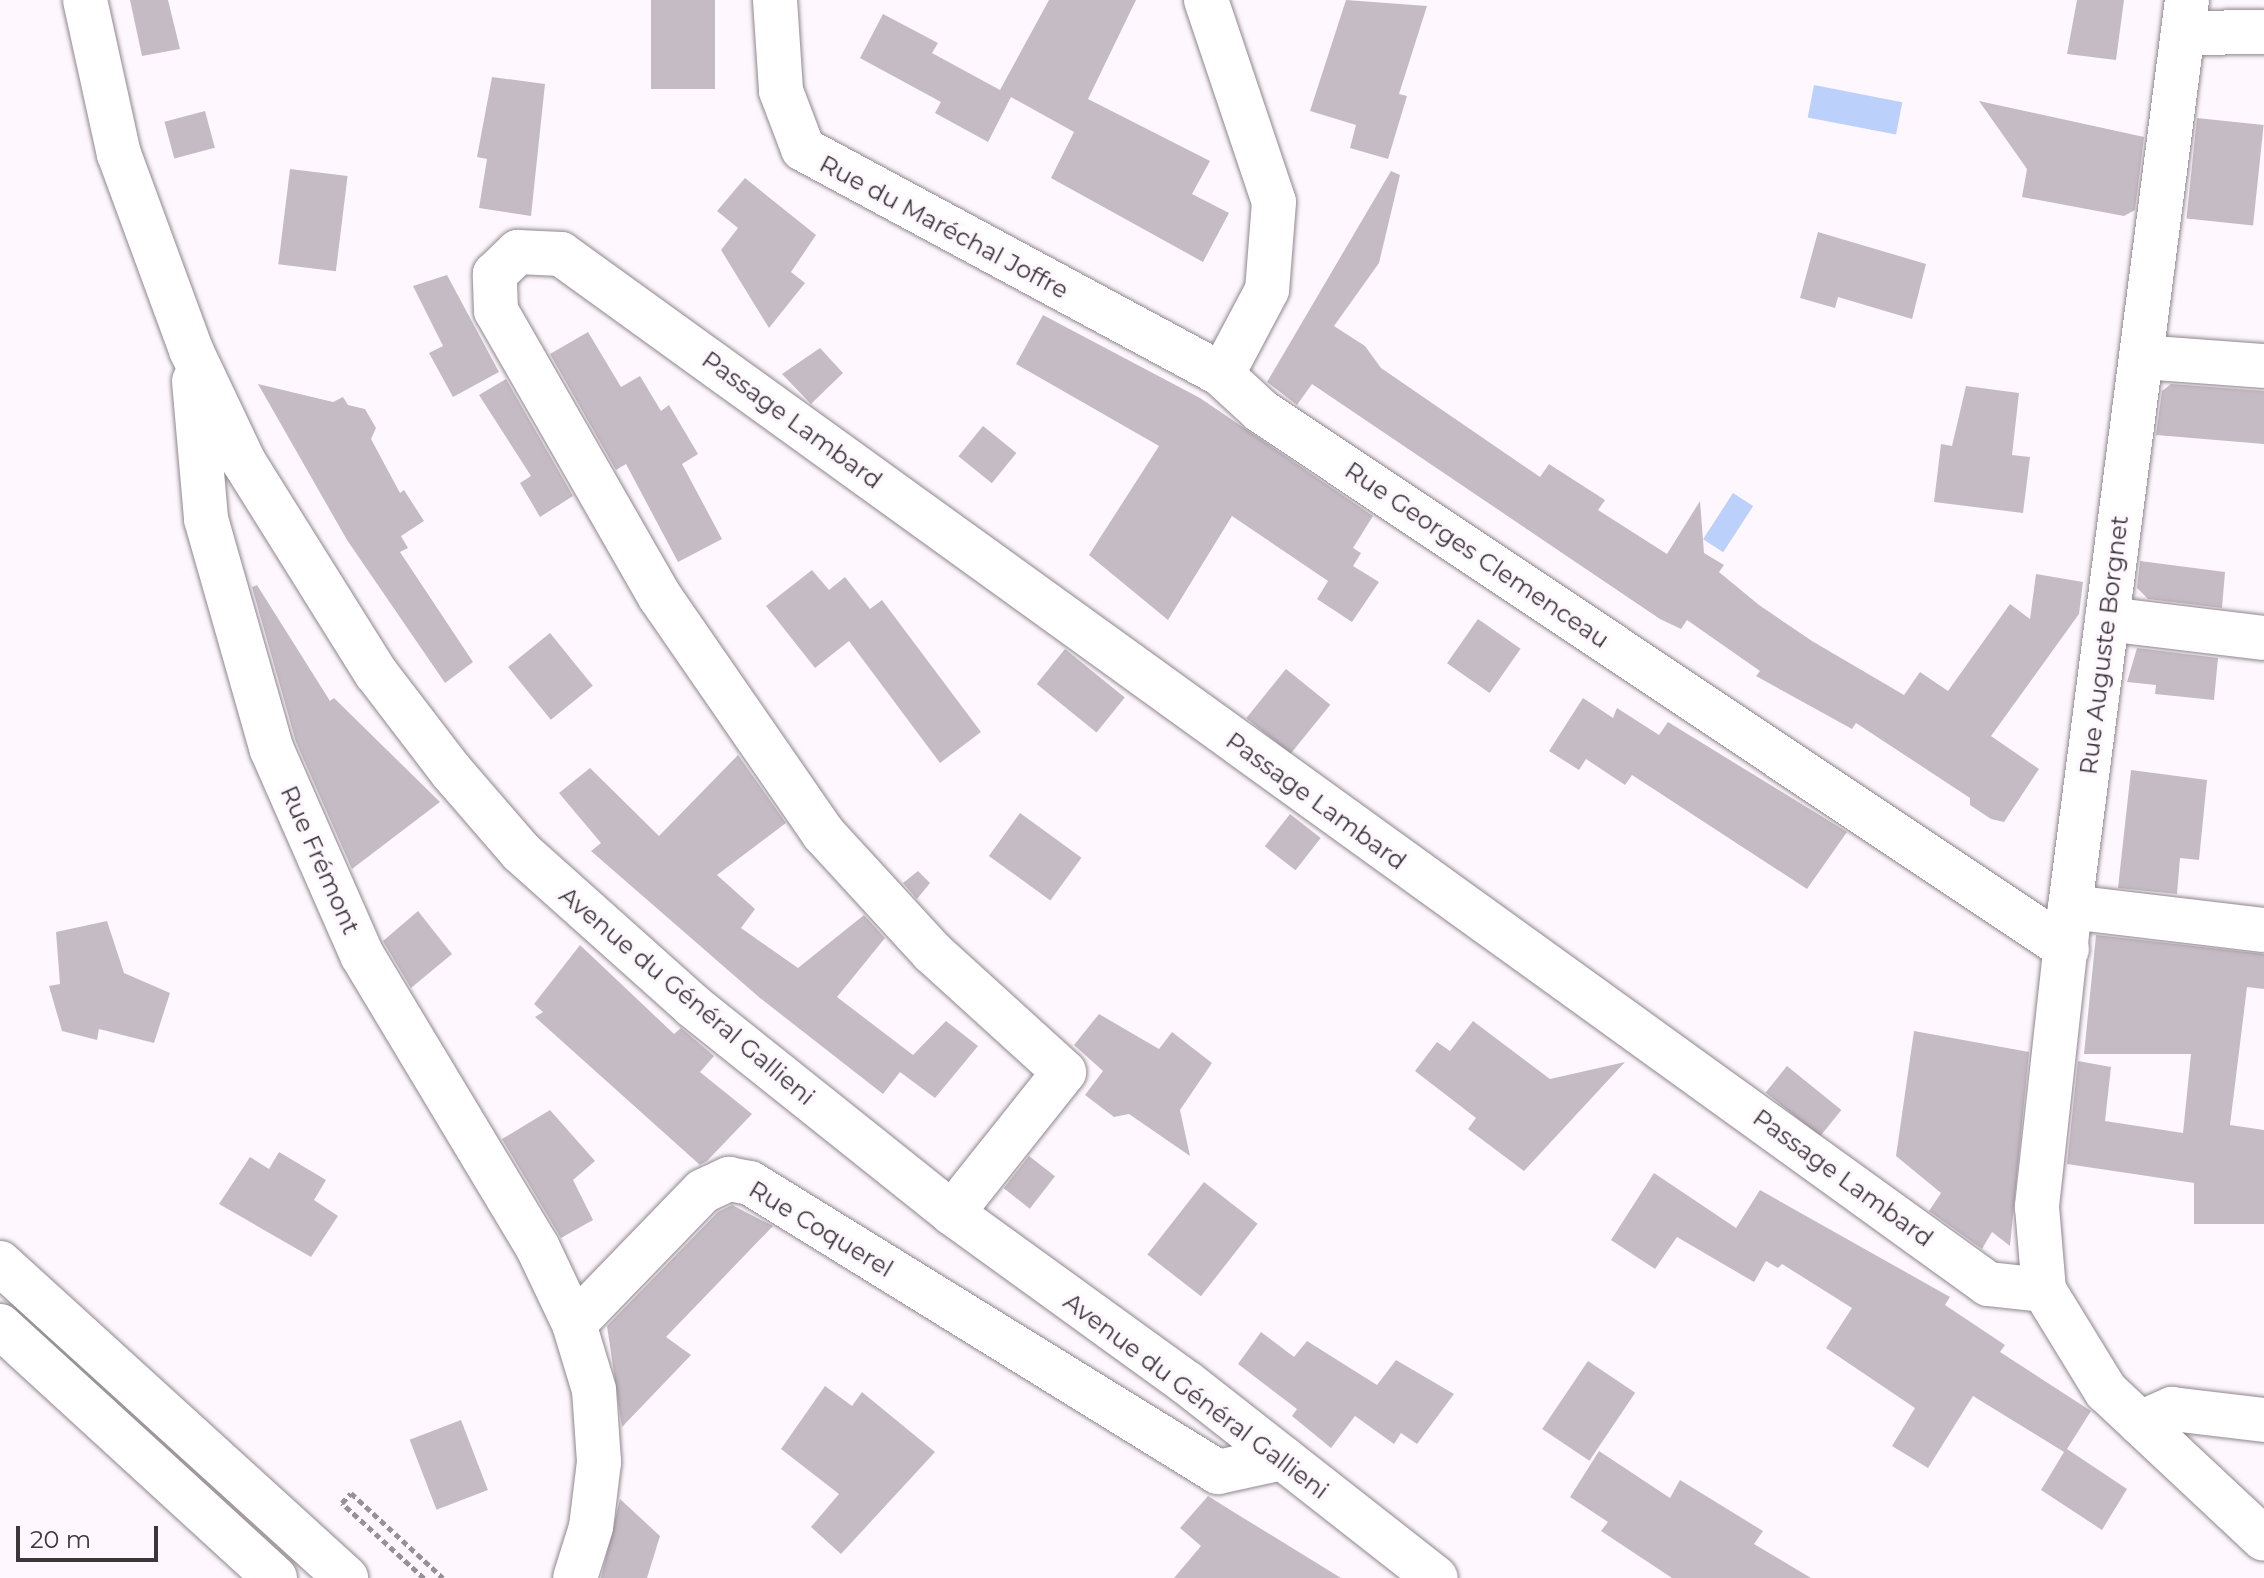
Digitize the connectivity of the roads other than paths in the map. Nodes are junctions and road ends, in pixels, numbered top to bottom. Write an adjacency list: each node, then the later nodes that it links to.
1 (85, 0): 6 (street, Avenue du Général Gallieni)
2 (775, 0): 9 (street, Rue du Maréchal Joffre)
3 (1206, 0): 9 (street)
4 (2185, 17): 5 (street); 7 (street, Rue Auguste Borgnet)
5 (2264, 32)
6 (191, 350): 14 (street, Avenue du Général Gallieni); 17 (street, Rue Frémont)
7 (2141, 357): 8 (street); 10 (street, Rue Auguste Borgnet)
8 (2264, 366)
9 (1222, 375): 12 (street, Rue Georges Clemenceau)
10 (2107, 619): 11 (street); 12 (street, Rue Auguste Borgnet)
11 (2264, 638)
12 (2068, 928): 13 (street); 16 (street, Rue Auguste Borgnet)
13 (2264, 930)
14 (952, 1213): 16 (street, Passage Lambard); 21 (street, Avenue du Général Gallieni)
15 (0, 1263): 24 (street)
16 (2044, 1290): 20 (street)
17 (574, 1324): 21 (street, Rue Coquerel); 25 (street)
18 (0, 1326): 23 (street)
19 (2264, 1420): 20 (street)
20 (2140, 1423): 22 (street)
21 (1282, 1458): 26 (street, Avenue du Général Gallieni)
22 (2264, 1539)
23 (275, 1578)
24 (346, 1578)
25 (575, 1578)
26 (1436, 1578)

